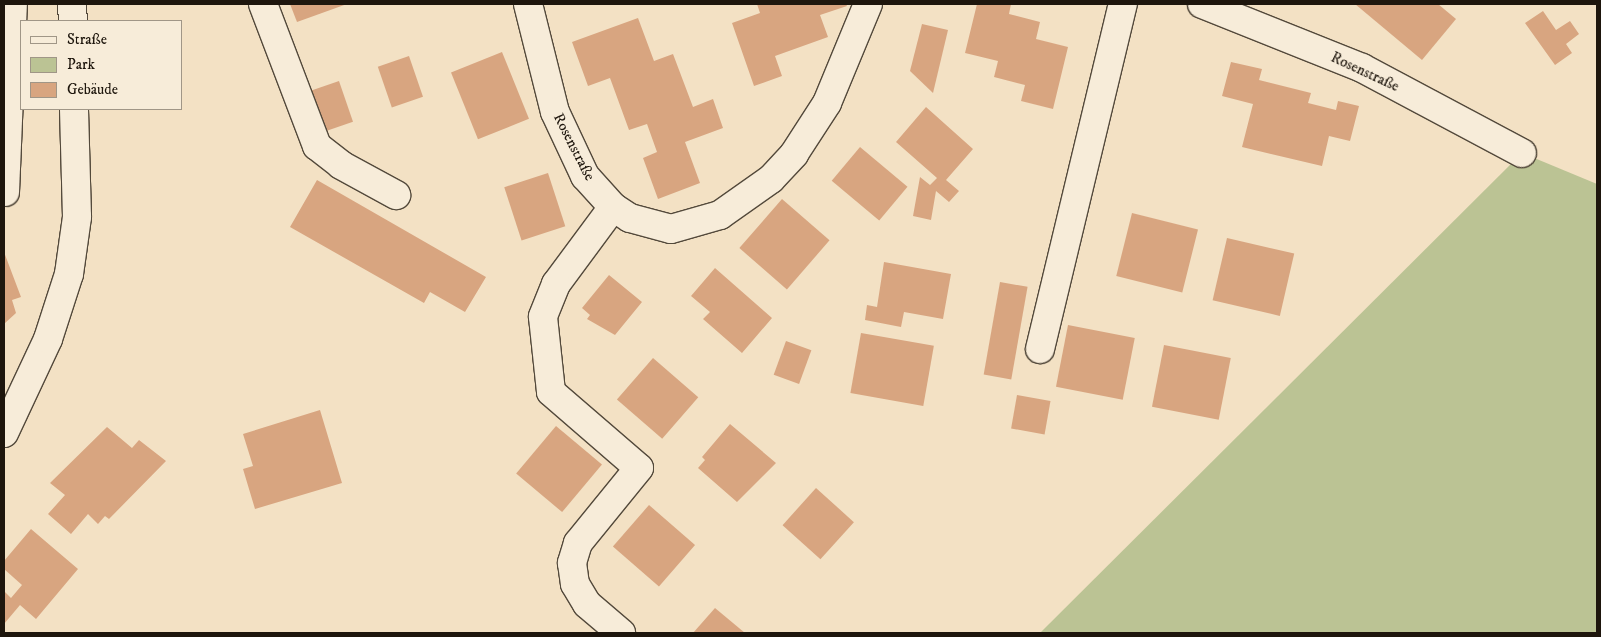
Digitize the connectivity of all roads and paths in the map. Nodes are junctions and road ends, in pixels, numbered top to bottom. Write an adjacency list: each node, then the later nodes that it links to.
1 (13, 4): 11 (street)
2 (72, 4): 8 (street)
3 (263, 4): 12 (street)
4 (528, 4): 13 (street, Rosenstraße)
5 (868, 4): 13 (street, Rosenstraße)
6 (1123, 4): 14 (street)
7 (1202, 4): 10 (street, Rosenstraße)
8 (72, 20)
9 (74, 110): 15 (street)
10 (1522, 153)
11 (5, 192)
12 (396, 195)
13 (613, 207): 16 (street)
14 (1040, 349)
15 (4, 433)
16 (621, 633)

